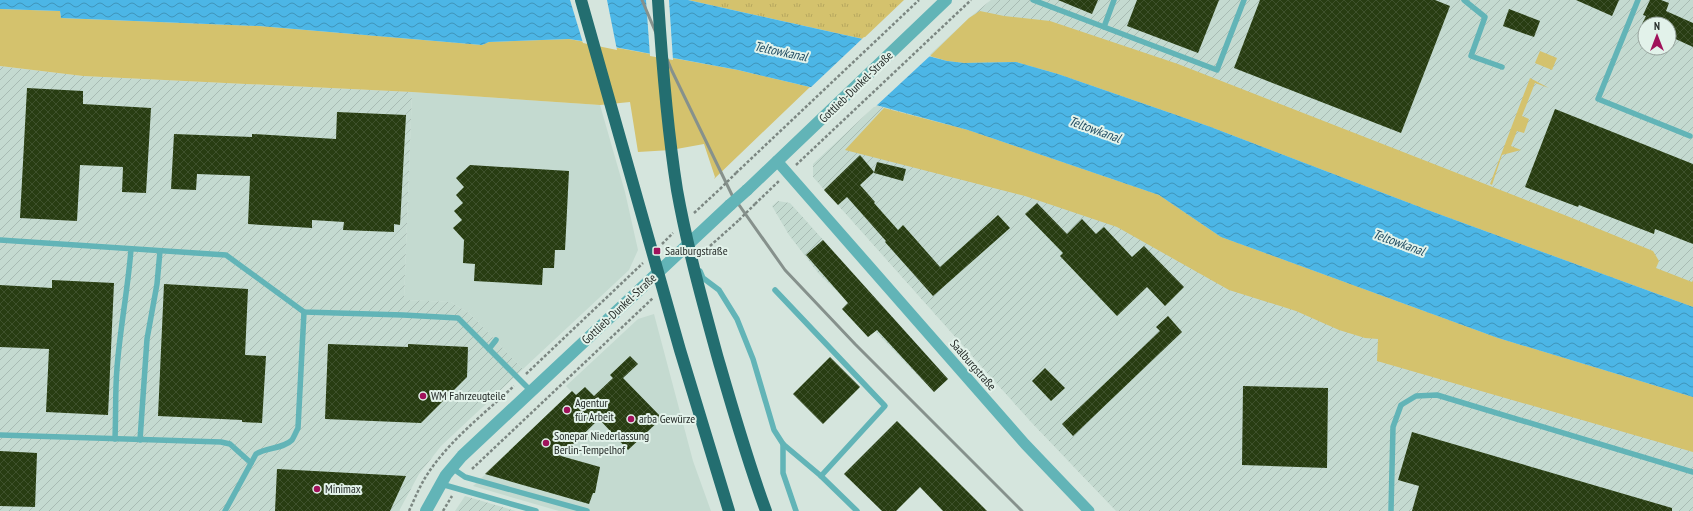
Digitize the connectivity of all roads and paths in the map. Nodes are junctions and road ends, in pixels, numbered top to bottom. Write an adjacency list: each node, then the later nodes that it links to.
1 (581, 0): 50 (highway, bridge)
2 (658, 0): 51 (highway, bridge)
3 (971, 0): 13 (path)
4 (1033, 0): 11 (lane)
5 (1114, 0): 11 (lane)
6 (1244, 0): 11 (lane)
7 (1464, 0): 12 (lane)
8 (1638, 0): 14 (lane)
9 (918, 1): 17 (path, bridge)
10 (942, 4): 15 (street, Gottlieb-Dunkel-Straße)
11 (1104, 27)
12 (1502, 67)
13 (834, 129)
14 (1690, 136)
15 (777, 161): 20 (street, Gottlieb-Dunkel-Straße, bridge); 54 (street, Saalburgstraße)
16 (755, 204): 22 (path, bridge)
17 (693, 214)
18 (676, 230): 21 (path)
19 (0, 240): 23 (lane)
20 (691, 242): 32 (street, Gottlieb-Dunkel-Straße); 36 (lane)
21 (660, 246)
22 (710, 246)
23 (132, 249): 24 (lane); 34 (lane)
24 (160, 250): 28 (lane); 35 (lane)
25 (648, 257): 31 (path)
26 (775, 290): 40 (lane)
27 (653, 298): 41 (path)
28 (304, 312): 30 (lane); 37 (lane)
29 (496, 340): 30 (lane)
30 (489, 349): 31 (lane)
31 (520, 380): 32 (lane); 45 (path)
32 (531, 391): 38 (street, Gottlieb-Dunkel-Straße)
33 (0, 435): 34 (lane)
34 (115, 439): 35 (lane)
35 (140, 440): 37 (lane)
36 (783, 444): 40 (lane); 52 (lane)
37 (251, 463): 44 (lane)
38 (452, 468): 41 (lane); 42 (street, Gottlieb-Dunkel-Straße)
39 (1693, 472): 55 (lane)
40 (821, 476): 53 (lane)
41 (465, 477): 49 (lane)
42 (441, 483): 43 (lane); 46 (street, Gottlieb-Dunkel-Straße)
43 (457, 488): 47 (path); 48 (lane)
44 (225, 511)
45 (409, 511)
46 (426, 511)
47 (443, 511)
48 (536, 511)
49 (587, 511)
50 (729, 511)
51 (766, 511)
52 (796, 511)
53 (857, 511)
54 (1089, 511)
55 (1391, 511)

